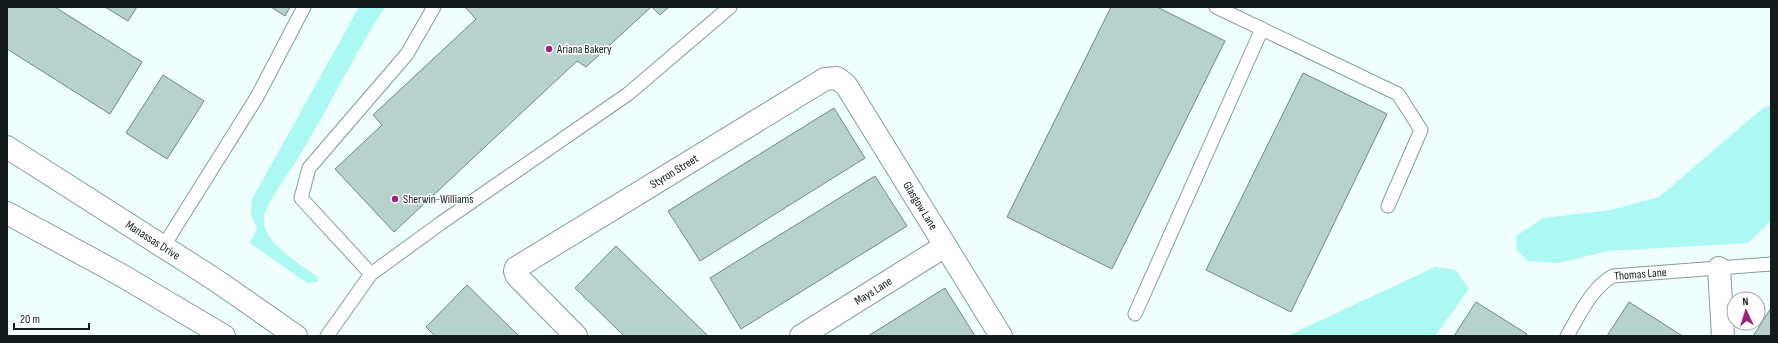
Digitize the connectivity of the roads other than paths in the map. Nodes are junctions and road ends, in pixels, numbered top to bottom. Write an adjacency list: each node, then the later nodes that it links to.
1 (304, 7): 11 (lane)
2 (434, 7): 14 (lane)
3 (730, 7): 14 (lane)
4 (1216, 7): 5 (lane)
5 (1262, 29): 8 (lane); 15 (lane)
6 (837, 78): 10 (street, Glasgow Lane); 19 (street, Styron Street)
7 (7, 147): 11 (street, Manassas Drive)
8 (1388, 206)
9 (7, 213): 16 (street)
10 (946, 246): 20 (street, Mays Lane); 21 (street, Glasgow Lane)
11 (163, 247): 17 (street, Manassas Drive)
12 (1771, 264): 13 (lane, Thomas Lane)
13 (1719, 268): 22 (lane, Thomas Lane); 23 (street)
14 (371, 274): 18 (lane)
15 (1135, 314)
16 (224, 336)
17 (296, 336)
18 (327, 336)
19 (576, 336)
20 (801, 336)
21 (1001, 336)
22 (1567, 336)
23 (1723, 336)

